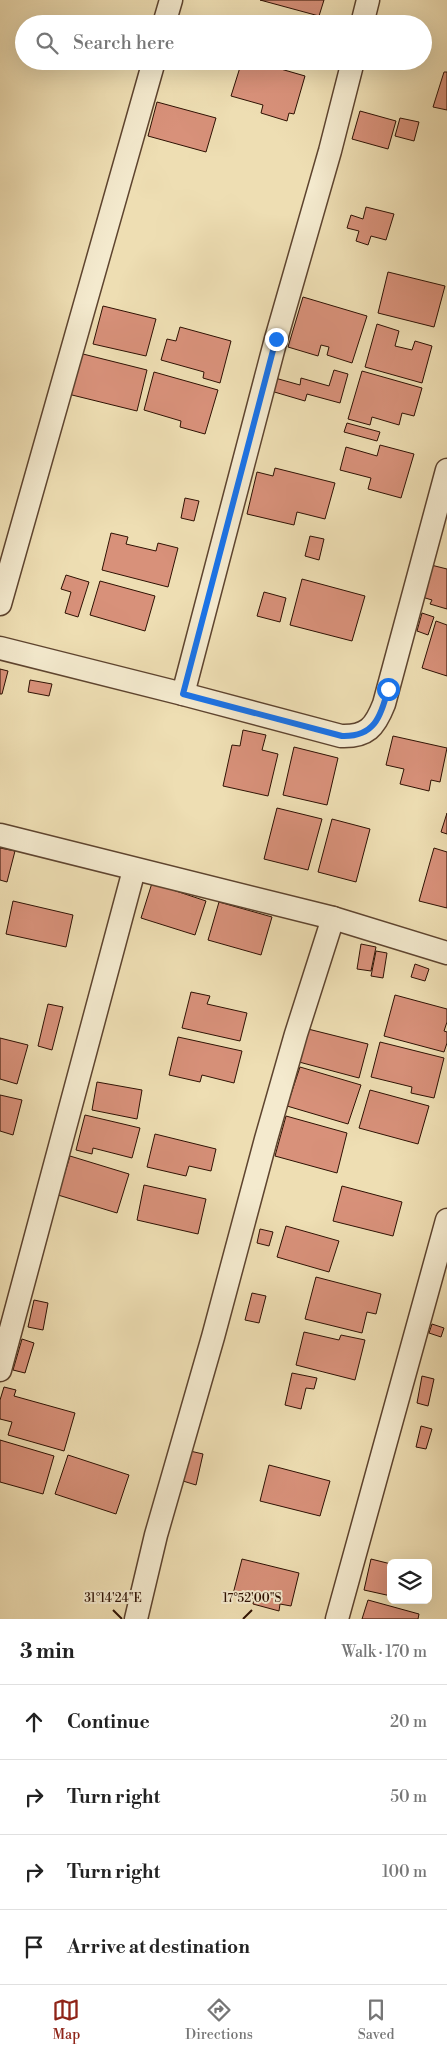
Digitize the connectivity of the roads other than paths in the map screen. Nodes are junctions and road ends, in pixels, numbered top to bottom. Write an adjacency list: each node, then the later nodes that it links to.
1 (171, 0): 3 (street)
2 (368, 0): 4 (street)
3 (167, 15)
4 (364, 15)
5 (151, 70): 8 (street)
6 (351, 70): 10 (street)
7 (447, 470): 10 (street)
8 (0, 604)
9 (0, 648): 10 (street)
10 (183, 694)
11 (0, 835): 12 (street)
12 (134, 870): 13 (street); 16 (street)
13 (333, 918): 14 (street); 17 (street)
14 (447, 953)
15 (447, 1220): 18 (street)
16 (0, 1370)
17 (136, 1619)
18 (337, 1619)

